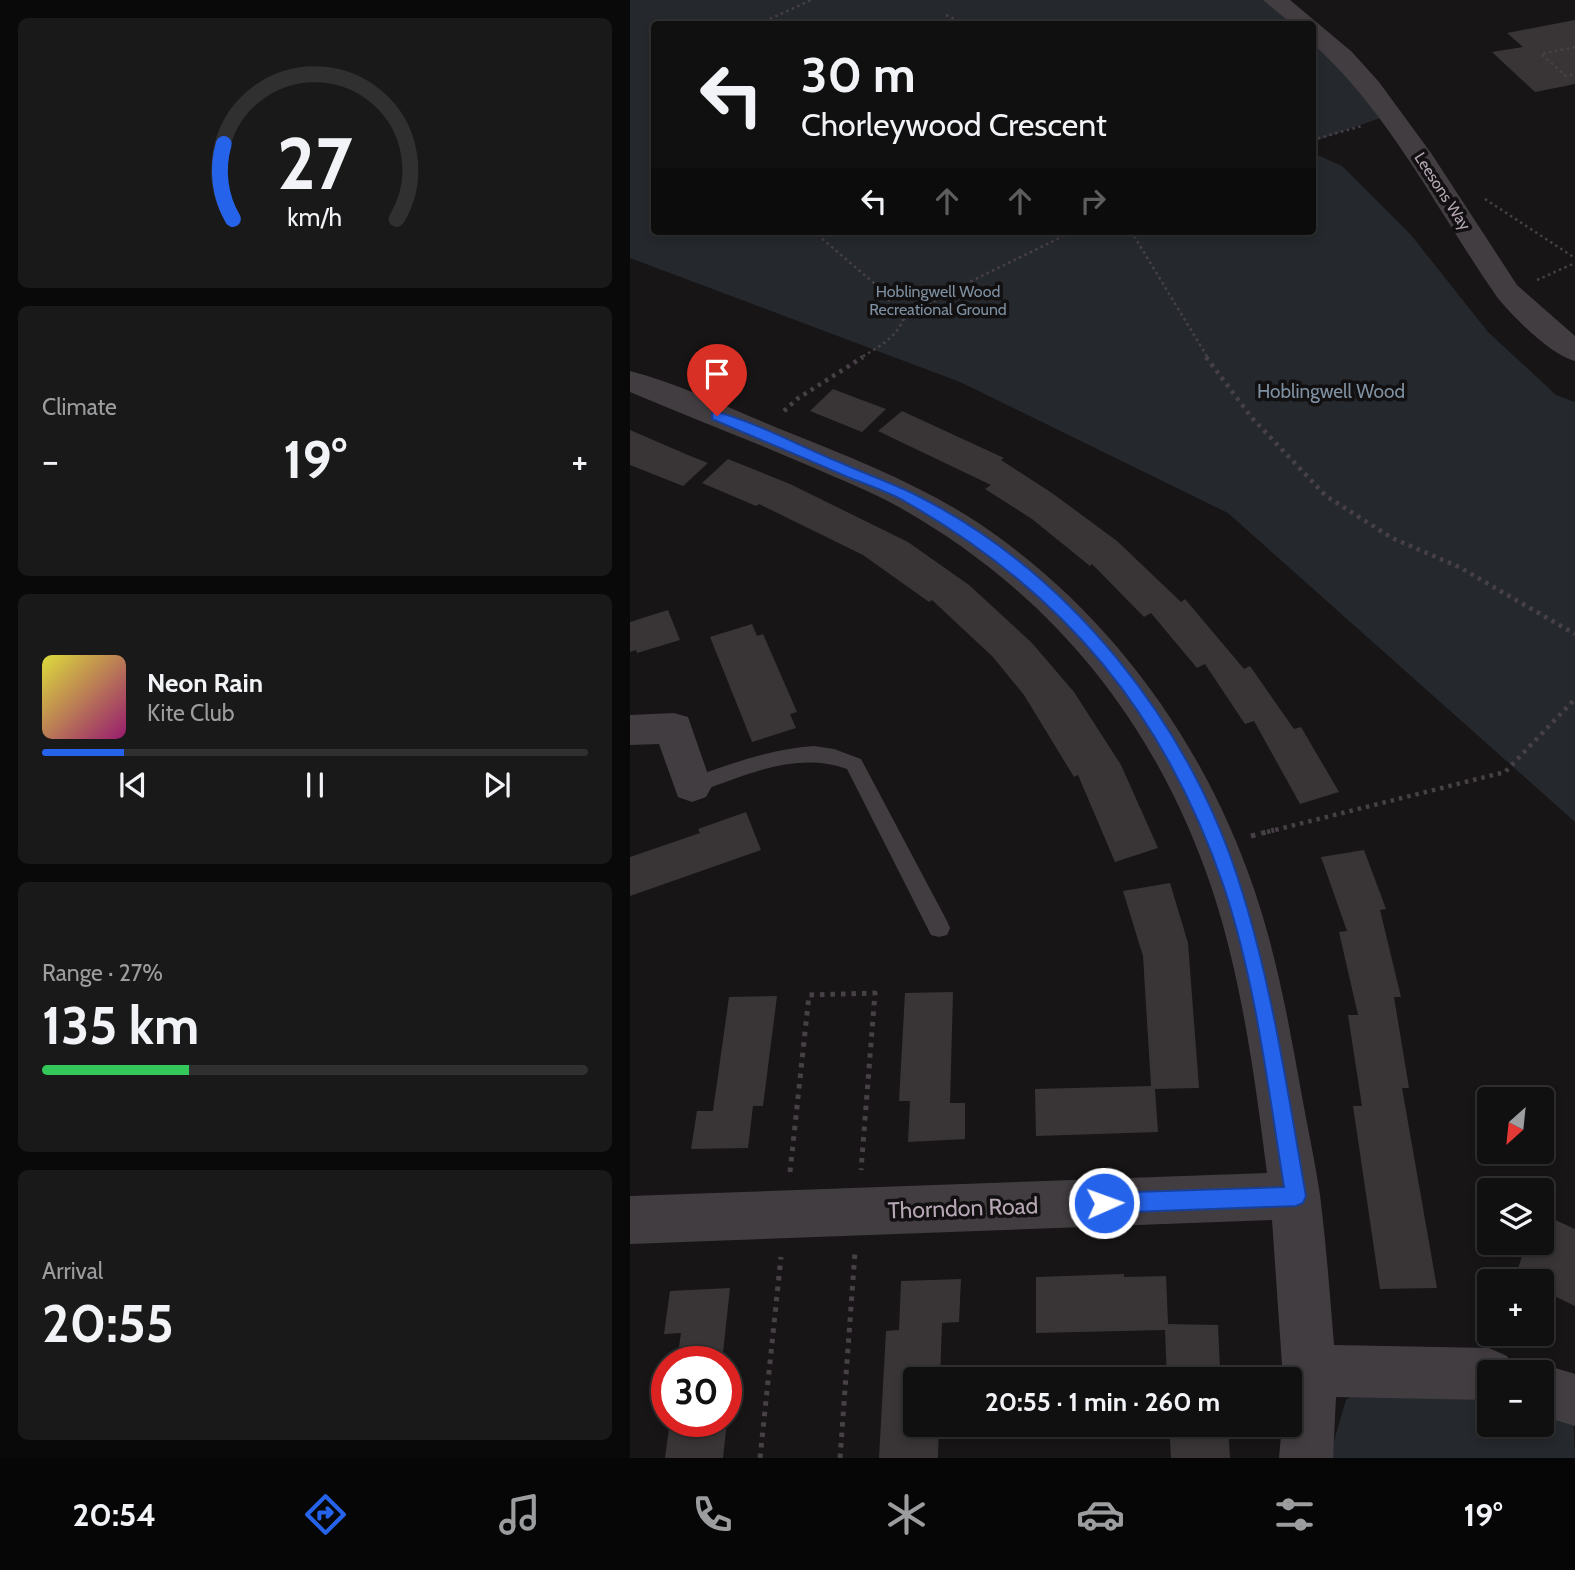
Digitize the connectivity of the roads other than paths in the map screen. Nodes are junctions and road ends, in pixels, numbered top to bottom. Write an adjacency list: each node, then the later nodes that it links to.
1 (1275, 0): 2 (street)
2 (1302, 21)
3 (1316, 33): 4 (street, Leesons Way)
4 (1575, 352)
5 (630, 381): 9 (street)
6 (630, 730): 7 (street)
7 (692, 786): 8 (lane)
8 (939, 928)
9 (1296, 1196): 10 (street, Thorndon Road); 11 (street)
10 (630, 1220)
11 (1311, 1371): 12 (street); 15 (street)
12 (1477, 1372)
13 (1554, 1394): 14 (street)
14 (1575, 1400)
15 (1306, 1458)

